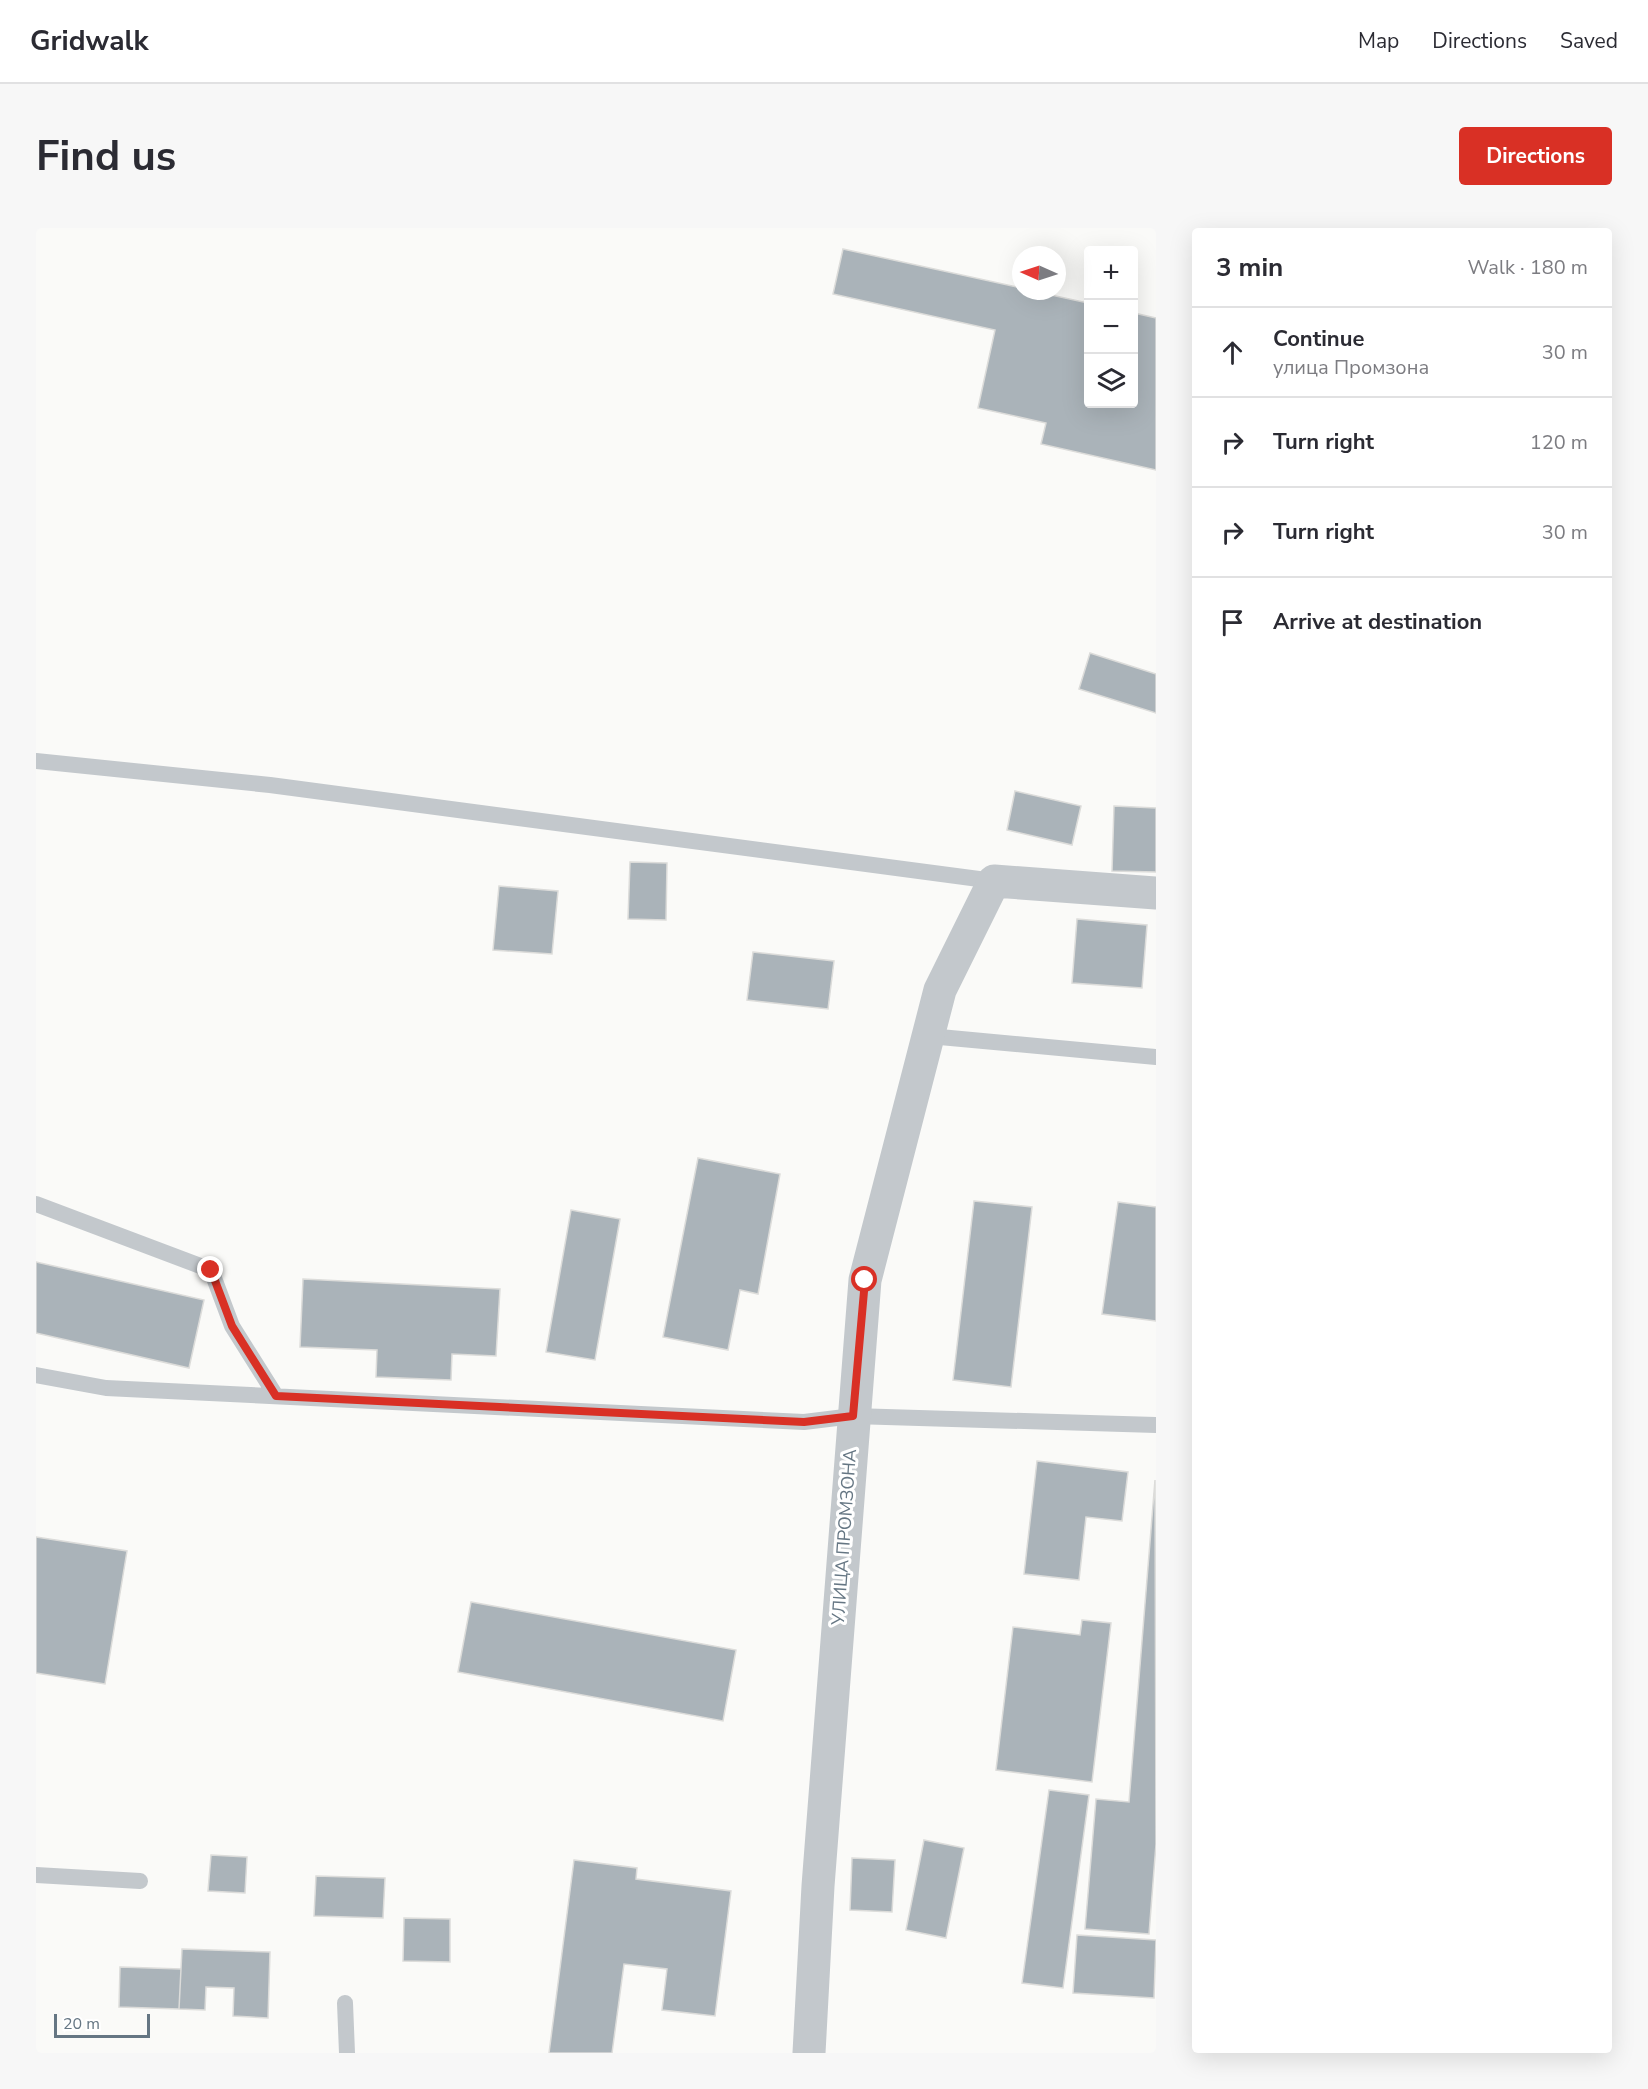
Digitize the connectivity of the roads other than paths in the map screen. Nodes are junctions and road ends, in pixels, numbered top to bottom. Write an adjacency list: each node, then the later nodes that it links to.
1 (36, 761): 2 (lane)
2 (994, 880): 3 (street); 4 (street, УЛИЦА ПРОМЗОНА)
3 (1156, 893)
4 (930, 1036): 5 (lane); 9 (street, УЛИЦА ПРОМЗОНА)
5 (1156, 1058)
6 (36, 1204): 8 (lane)
7 (36, 1375): 8 (lane)
8 (276, 1396): 9 (lane)
9 (853, 1416): 10 (lane); 15 (street, УЛИЦА ПРОМЗОНА)
10 (1156, 1425)
11 (36, 1875): 12 (lane)
12 (140, 1881)
13 (345, 2003): 14 (lane)
14 (347, 2053)
15 (809, 2053)

